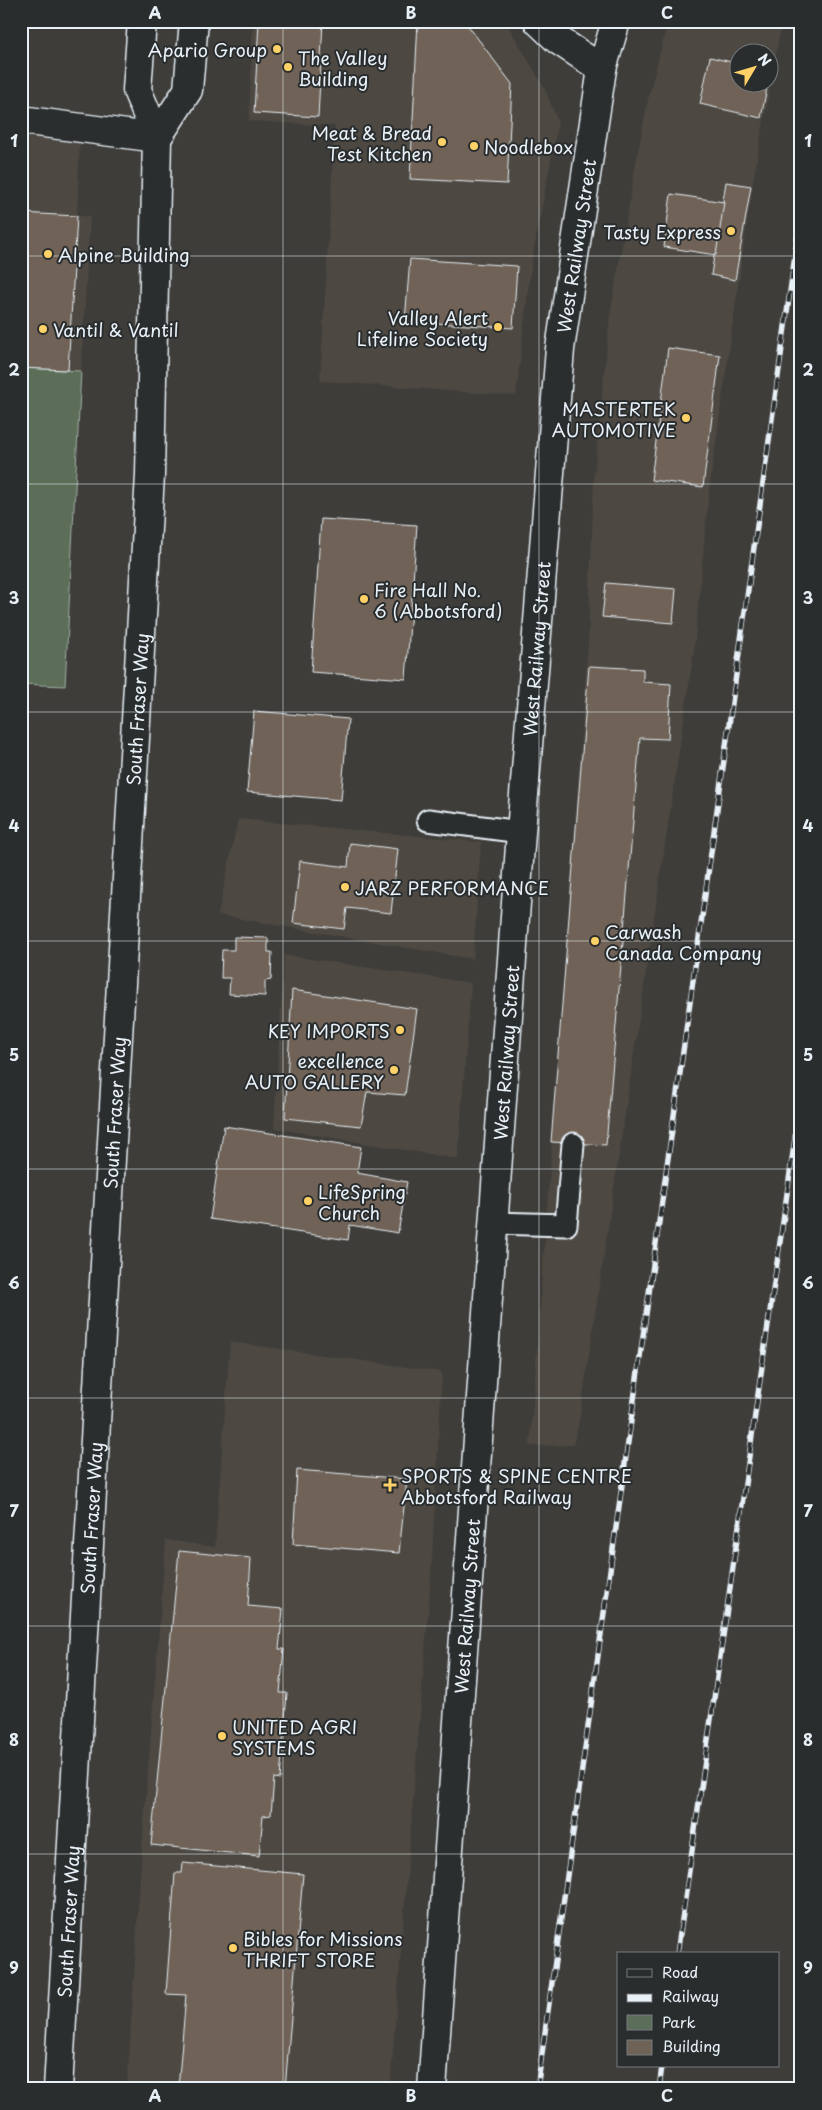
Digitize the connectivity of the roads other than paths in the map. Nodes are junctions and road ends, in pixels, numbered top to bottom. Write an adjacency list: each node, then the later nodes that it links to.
1 (142, 21): 7 (street, South Fraser Way)
2 (194, 21): 7 (street)
3 (538, 21): 5 (street)
4 (616, 21): 5 (street, West Railway Street)
5 (602, 69): 9 (street, West Railway Street)
6 (21, 120): 7 (street)
7 (157, 138): 12 (street, South Fraser Way)
8 (428, 820): 9 (lane)
9 (521, 832): 11 (street, West Railway Street)
10 (573, 1144): 11 (lane)
11 (494, 1223): 13 (street, West Railway Street)
12 (58, 2089)
13 (432, 2089)

